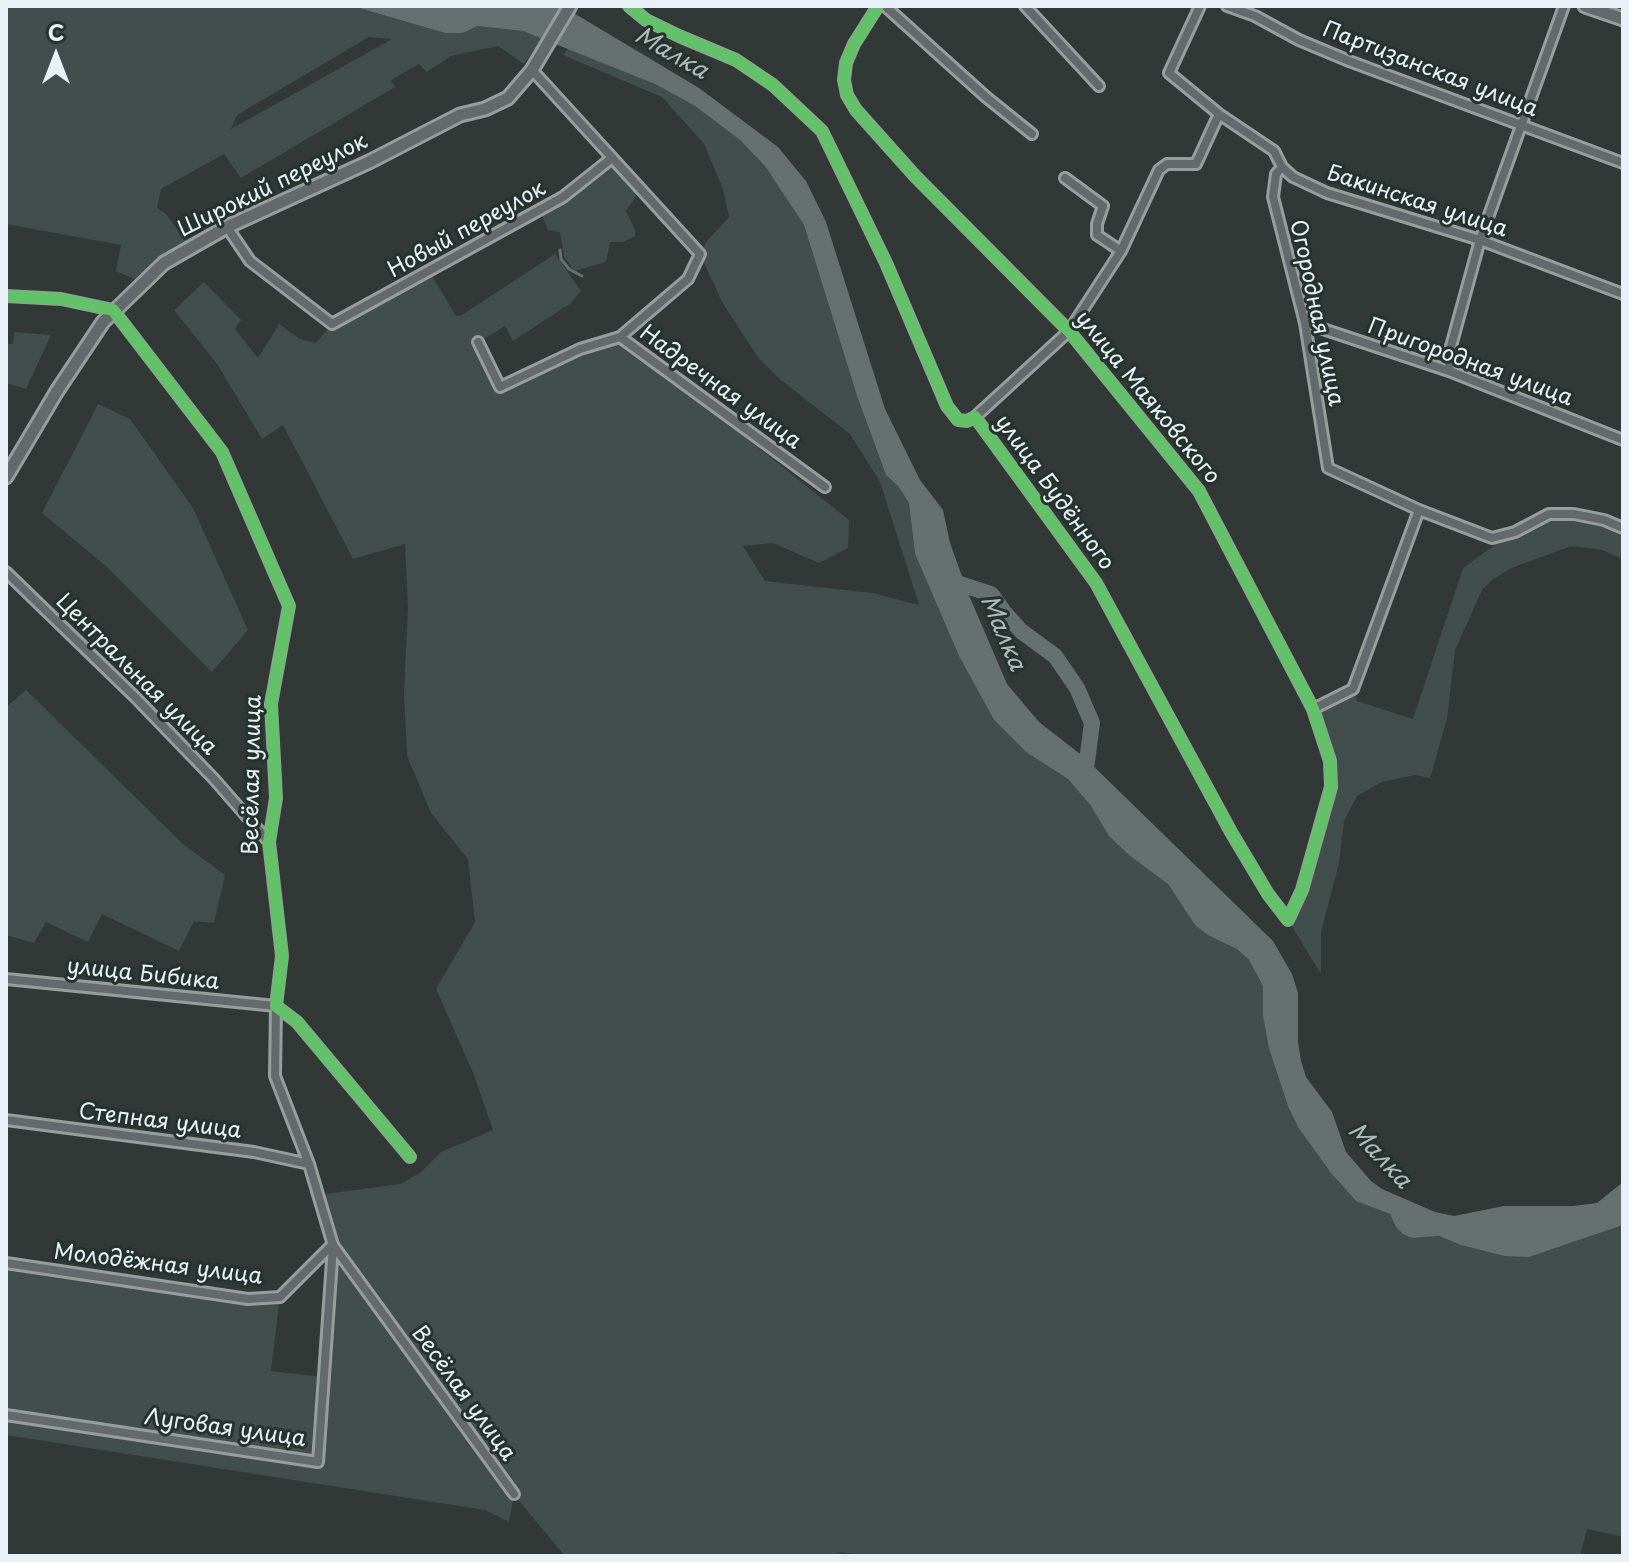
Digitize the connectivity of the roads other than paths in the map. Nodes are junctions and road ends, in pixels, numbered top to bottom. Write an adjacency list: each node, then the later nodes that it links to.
1 (570, 6): 11 (street, Широкий переулок)
2 (629, 6): 31 (street, улица Будённого)
3 (878, 6): 27 (street, улица Маяковского)
4 (885, 6): 15 (street)
5 (1025, 6): 12 (street)
6 (1200, 6): 13 (street, Бакинская улица)
7 (1227, 6): 14 (street, Партизанская улица)
8 (1564, 6): 14 (street)
9 (1585, 6): 10 (street)
10 (1623, 19)
11 (532, 70): 16 (street, Надречная улица); 20 (street, Широкий переулок)
12 (1099, 86)
13 (1219, 114): 18 (street, Бакинская улица); 22 (street)
14 (1523, 124): 17 (street, Партизанская улица); 21 (street)
15 (1032, 134)
16 (612, 158): 20 (street, Новый переулок); 28 (street, Надречная улица)
17 (1623, 163)
18 (1282, 167): 21 (street, Бакинская улица); 26 (street, Огородная улица)
19 (1065, 178): 22 (street)
20 (227, 227): 25 (street, Широкий переулок)
21 (1480, 240): 23 (street, Бакинская улица); 30 (street)
22 (1121, 251): 27 (street)
23 (1623, 294)
24 (6, 296): 25 (street)
25 (113, 310): 33 (street, Широкий переулок); 39 (street, Весёлая улица)
26 (1305, 323): 30 (street, Пригородная улица); 35 (street, Огородная улица)
27 (1069, 331): 31 (street); 38 (street, улица Маяковского)
28 (620, 337): 29 (street); 34 (street, Надречная улица)
29 (478, 342)
30 (1449, 371): 32 (street, Пригородная улица)
31 (975, 417): 40 (street, улица Будённого)
32 (1623, 440)
33 (6, 477)
34 (825, 487)
35 (1419, 510): 36 (street); 38 (street)
36 (1623, 528)
37 (6, 572): 39 (street, Центральная улица)
38 (1313, 709): 40 (street, улица Маяковского)
39 (269, 842): 42 (street, Весёлая улица)
40 (1288, 920)
41 (6, 979): 42 (street, улица Бибика)
42 (276, 1006): 44 (street); 45 (street, Весёлая улица)
43 (6, 1120): 45 (street, Степная улица)
44 (410, 1157)
45 (309, 1164): 46 (street, Весёлая улица)
46 (333, 1245): 47 (street, Молодёжная улица); 48 (street, Луговая улица); 49 (street, Весёлая улица)
47 (6, 1263)
48 (6, 1415)
49 (514, 1494)

